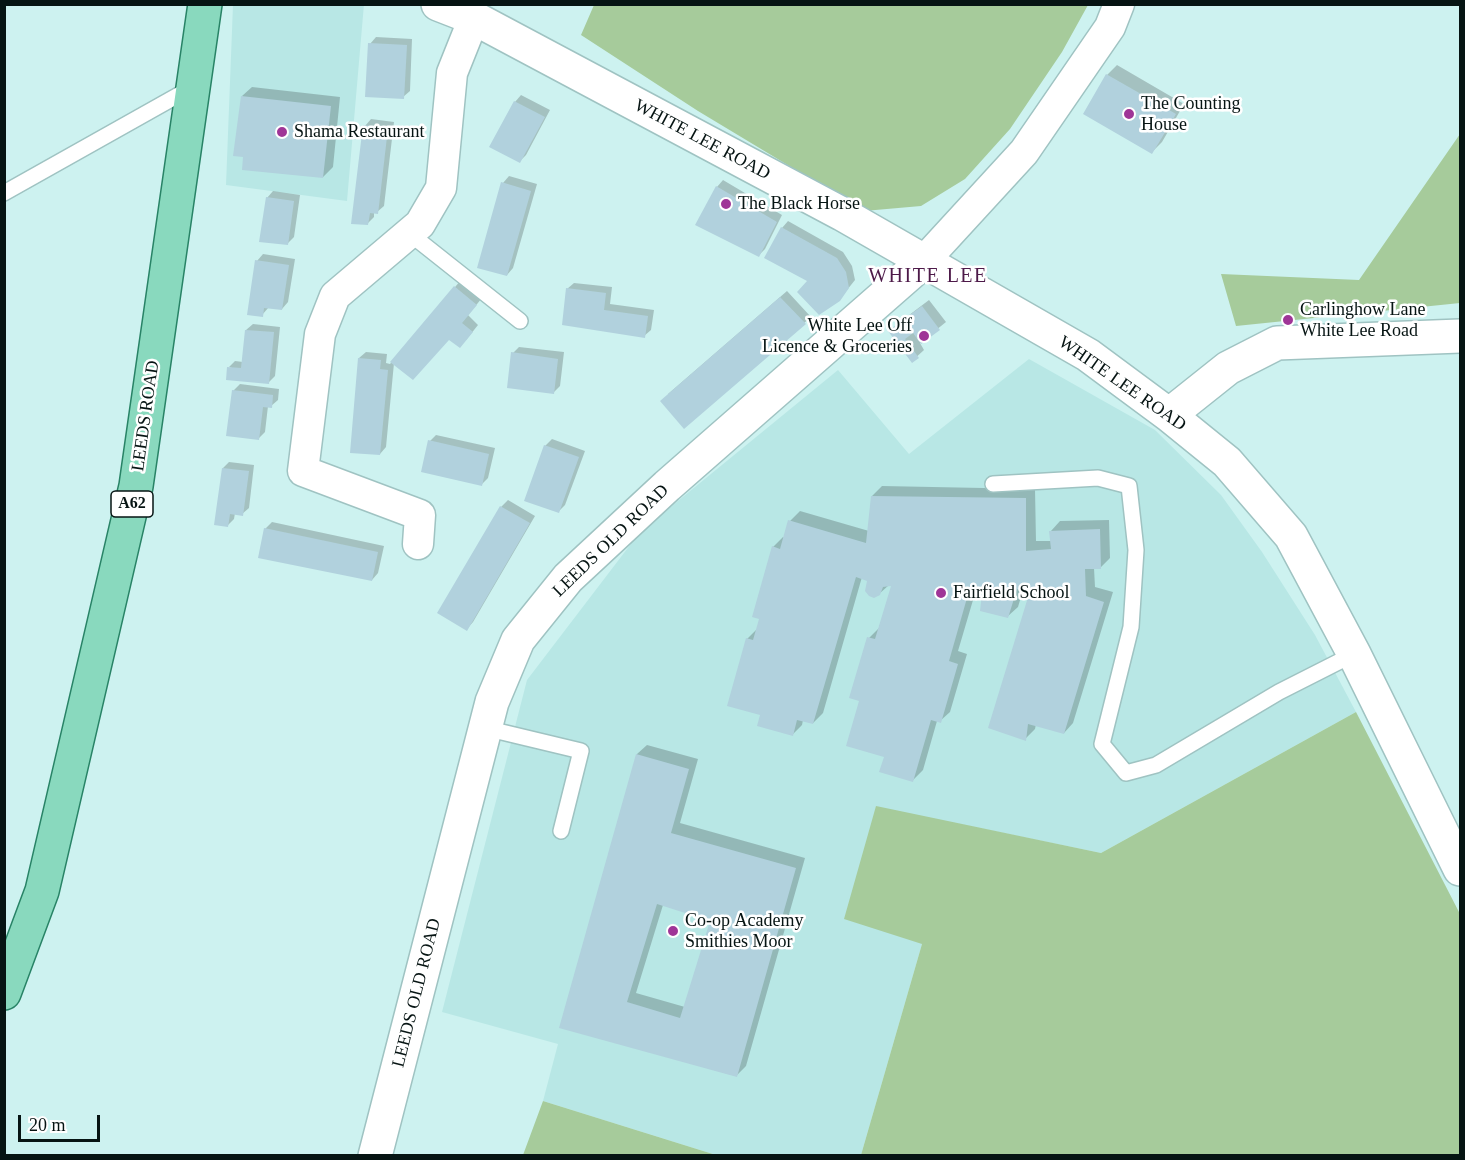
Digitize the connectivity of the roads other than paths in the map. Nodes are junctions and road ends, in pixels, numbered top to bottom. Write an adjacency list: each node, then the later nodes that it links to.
1 (205, 4): 5 (main road, LEEDS ROAD / A62)
2 (438, 4): 4 (street, WHITE LEE ROAD)
3 (1119, 4): 8 (street)
4 (481, 15): 7 (street); 8 (street, WHITE LEE ROAD)
5 (194, 87): 6 (lane); 18 (main road, LEEDS ROAD / A62)
6 (4, 194)
7 (409, 234): 9 (lane); 13 (street)
8 (923, 262): 11 (street, WHITE LEE ROAD); 15 (street, LEEDS OLD ROAD)
9 (520, 321)
10 (1461, 336): 11 (street)
11 (1169, 415): 14 (street, WHITE LEE ROAD)
12 (993, 484): 14 (lane)
13 (418, 544)
14 (1354, 654): 17 (street, WHITE LEE ROAD)
15 (485, 728): 16 (lane); 19 (street, LEEDS OLD ROAD)
16 (561, 831)
17 (1461, 869)
18 (4, 993)
19 (375, 1155)

